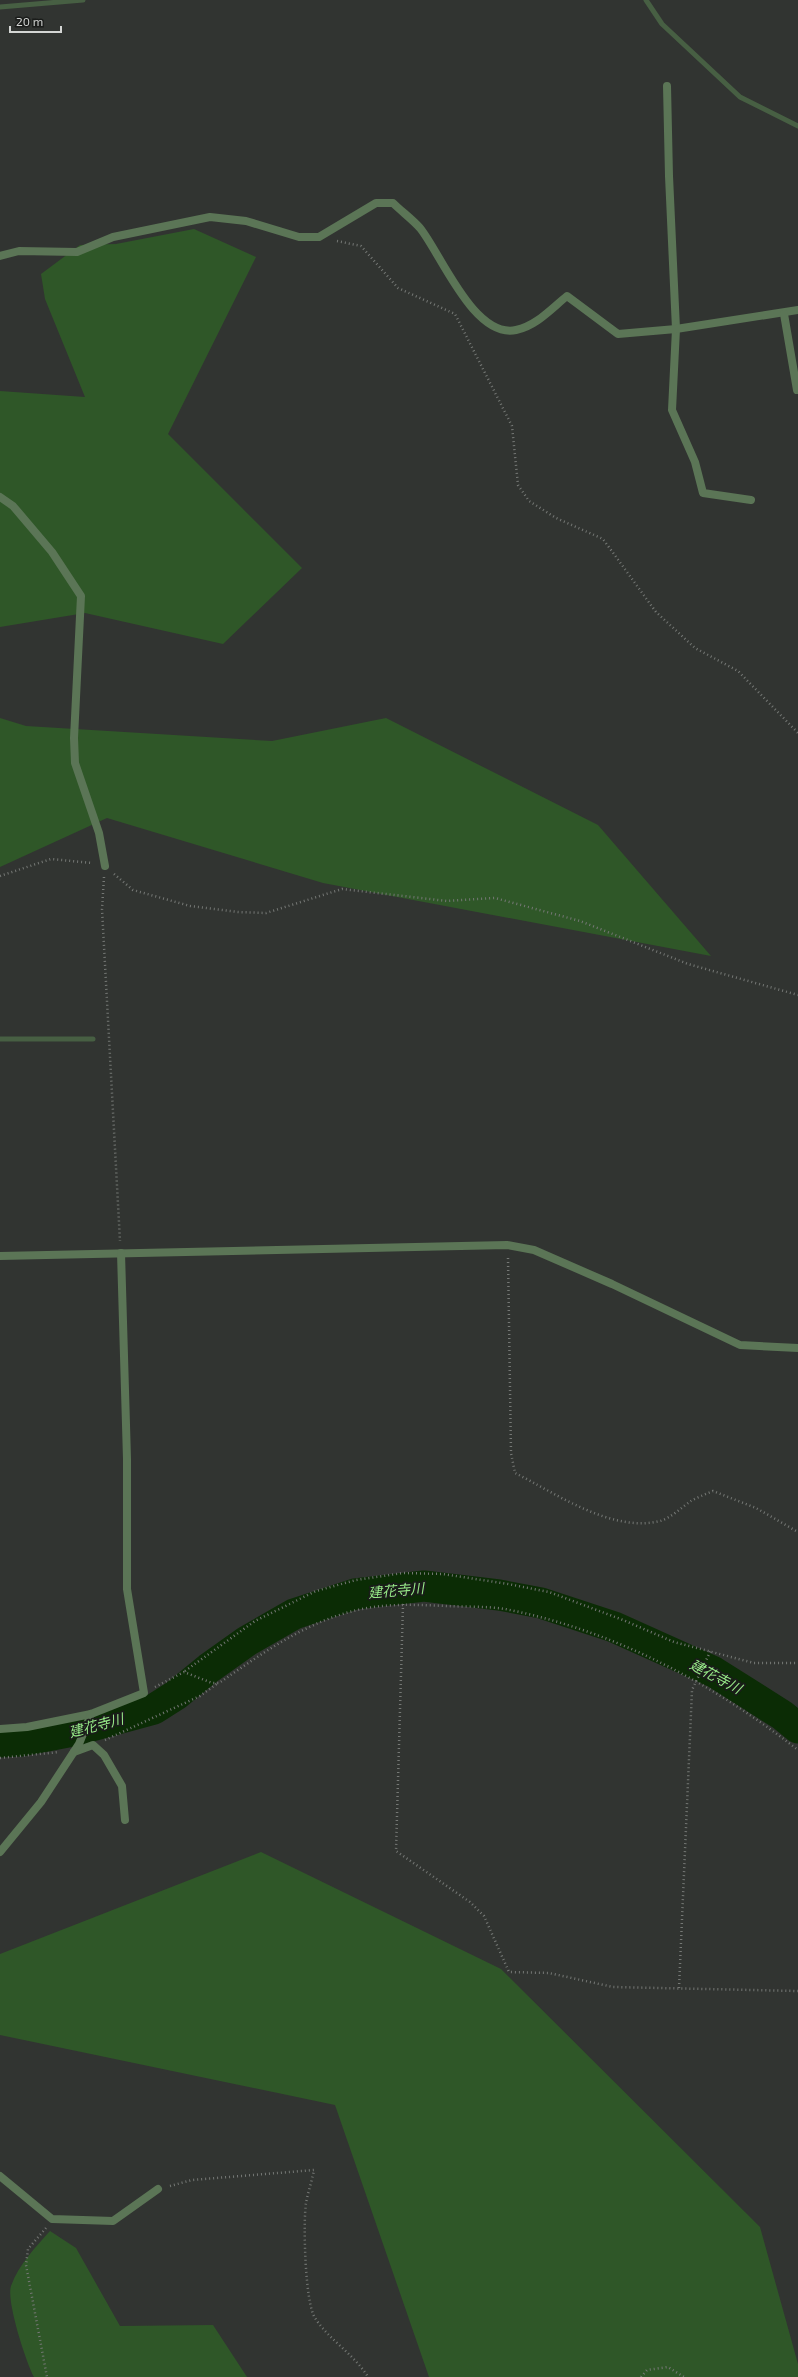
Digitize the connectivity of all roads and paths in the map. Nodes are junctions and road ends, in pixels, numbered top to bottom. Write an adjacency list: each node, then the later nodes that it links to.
1 (667, 86): 6 (street)
2 (320, 237): 3 (street); 6 (street); 10 (path)
3 (0, 256)
4 (798, 310): 5 (street)
5 (784, 314): 6 (street); 7 (street)
6 (676, 329): 9 (street)
7 (797, 390)
8 (0, 497): 11 (street)
9 (752, 500)
10 (798, 733)
11 (105, 866): 12 (path); 13 (path); 15 (path)
12 (0, 876)
13 (798, 995)
14 (507, 1245): 15 (street); 17 (street); 18 (path)
15 (121, 1253): 16 (street); 25 (street)
16 (0, 1256)
17 (798, 1348)
18 (798, 1532)
19 (403, 1604): 23 (path); 24 (path); 34 (path)
20 (711, 1650): 21 (path); 22 (path); 23 (path)
21 (798, 1663)
22 (184, 1672): 24 (path); 25 (path)
23 (696, 1679): 29 (path); 34 (path)
24 (219, 1683): 28 (path)
25 (144, 1693): 26 (street)
26 (90, 1717): 27 (street); 30 (street)
27 (0, 1729)
28 (93, 1745): 30 (street); 32 (street)
29 (798, 1750)
30 (74, 1752): 31 (path); 33 (street)
31 (0, 1758)
32 (125, 1820)
33 (0, 1852)
34 (678, 1988): 35 (path)
35 (798, 1991)
36 (0, 2176): 38 (street)
37 (158, 2189): 38 (street); 40 (path)
38 (52, 2219): 39 (path)
39 (47, 2377)
40 (368, 2377)
41 (641, 2377): 42 (path)
42 (684, 2377)

